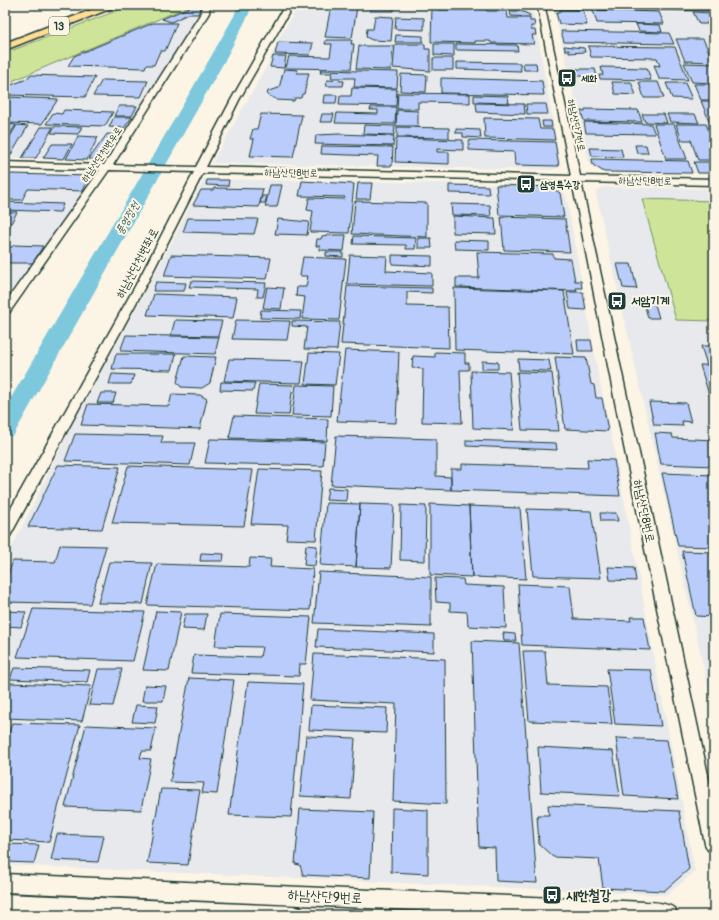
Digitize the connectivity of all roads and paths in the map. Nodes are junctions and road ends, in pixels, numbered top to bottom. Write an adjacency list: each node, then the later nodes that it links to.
1 (92, 5): 8 (main road, 13)
2 (112, 5): 9 (main road, 13)
3 (206, 5): 11 (street, 하남산단천변우로)
4 (289, 5): 12 (street, 하남산단천변좌로)
5 (508, 5): 6 (street)
6 (541, 6): 7 (street); 13 (street, 하남산단7번로)
7 (714, 8)
8 (5, 39)
9 (5, 47)
10 (5, 165): 11 (street, 하남산단8번로)
11 (110, 168): 12 (street, 하남산단8번로); 15 (street, 하남산단천변우로)
12 (196, 170): 13 (street, 하남산단8번로); 16 (street, 하남산단천변좌로)
13 (577, 178): 14 (street, 하남산단8번로); 17 (street, 하남산단8번로)
14 (714, 182)
15 (6, 309)
16 (5, 532)
17 (714, 844)
18 (5, 883): 21 (street, 하남산단9번로)
19 (5, 903): 20 (street, 하남산단9번로)
20 (293, 915)
21 (668, 915)

